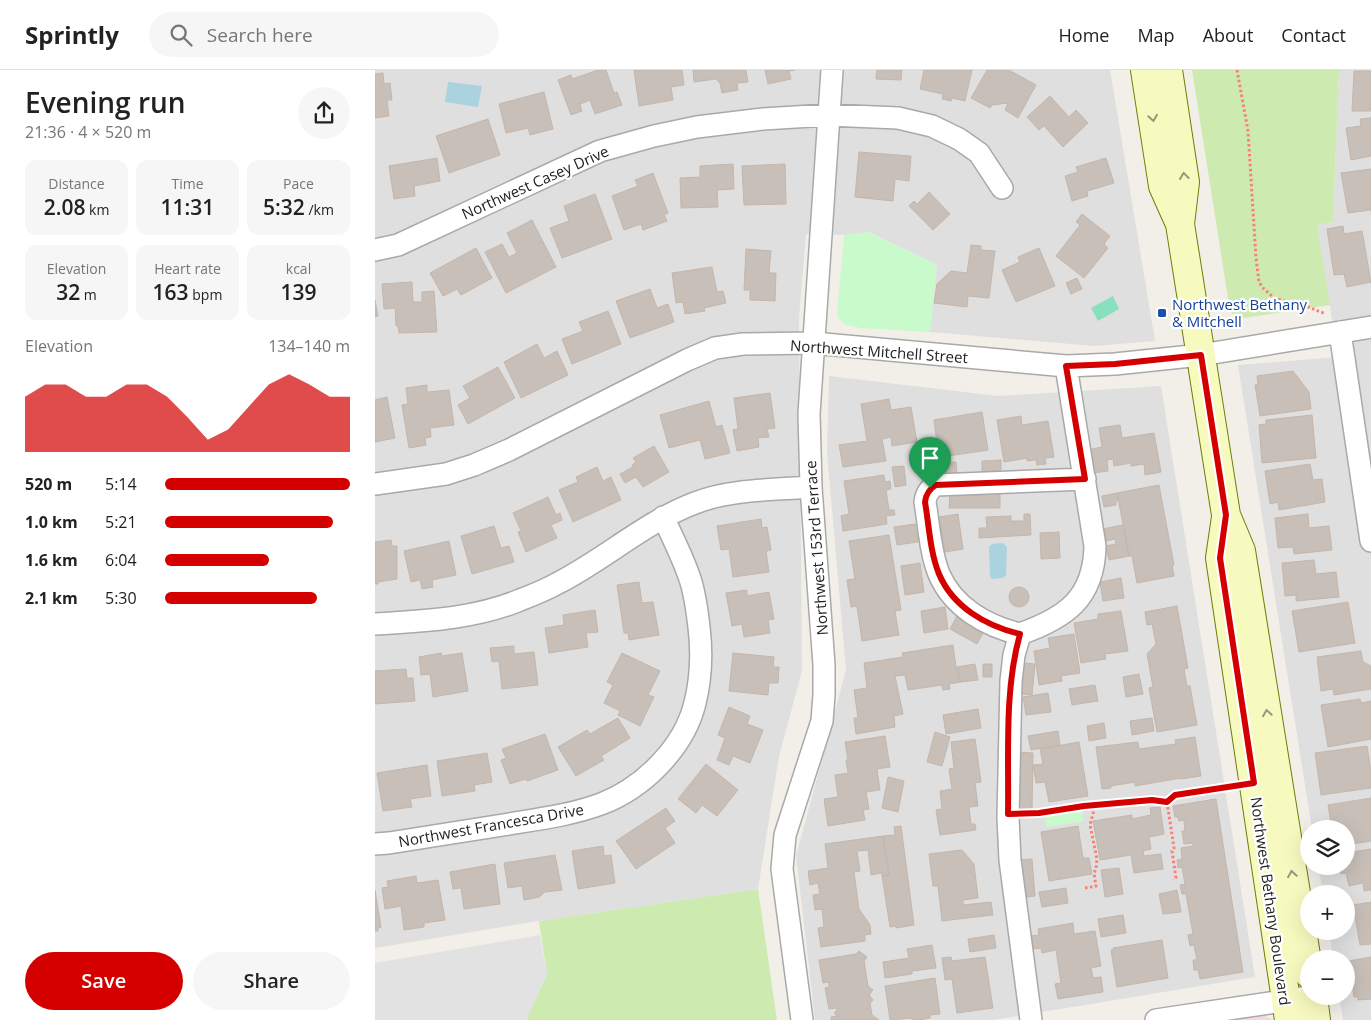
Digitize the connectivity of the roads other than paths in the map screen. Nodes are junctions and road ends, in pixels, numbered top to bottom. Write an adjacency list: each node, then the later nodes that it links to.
1 (832, 70): 4 (street, Northwest 153rd Terrace)
2 (1145, 70): 6 (main road, Northwest Bethany Boulevard, one-way to 6)
3 (1168, 70): 6 (main road, Northwest Bethany Boulevard, one-way to 3)
4 (828, 115): 5 (street, Northwest Casey Drive); 7 (street, Northwest Casey Drive); 10 (street, Northwest 153rd Terrace)
5 (1002, 188)
6 (1180, 224): 11 (main road, Northwest Bethany Boulevard)
7 (375, 250)
8 (1371, 327): 9 (street, Northwest Mitchell Street)
9 (1340, 332): 11 (street, Northwest Mitchell Street); 18 (street)
10 (813, 343): 12 (street, Northwest Mitchell Street); 14 (street, Northwest Mitchell Street); 15 (street, Northwest 153rd Terrace)
11 (1201, 355): 12 (street, Northwest Mitchell Street); 16 (main road, Northwest Bethany Boulevard)
12 (1066, 366): 13 (street)
13 (1085, 479): 20 (street); 20 (street)
14 (375, 484)
15 (811, 487): 17 (street); 25 (street, Northwest 153rd Terrace)
16 (1226, 515): 22 (main road, Northwest Bethany Boulevard, one-way to 16); 24 (main road, Northwest Bethany Boulevard)
17 (663, 517): 19 (street); 21 (street, Northwest Francesca Drive)
18 (1371, 541)
19 (375, 624)
20 (1020, 634): 26 (street)
21 (375, 844)
22 (1305, 950)
23 (1300, 1004): 24 (street)
24 (1287, 1010): 27 (street)
25 (802, 1020)
26 (1031, 1020)
27 (1156, 1020)

